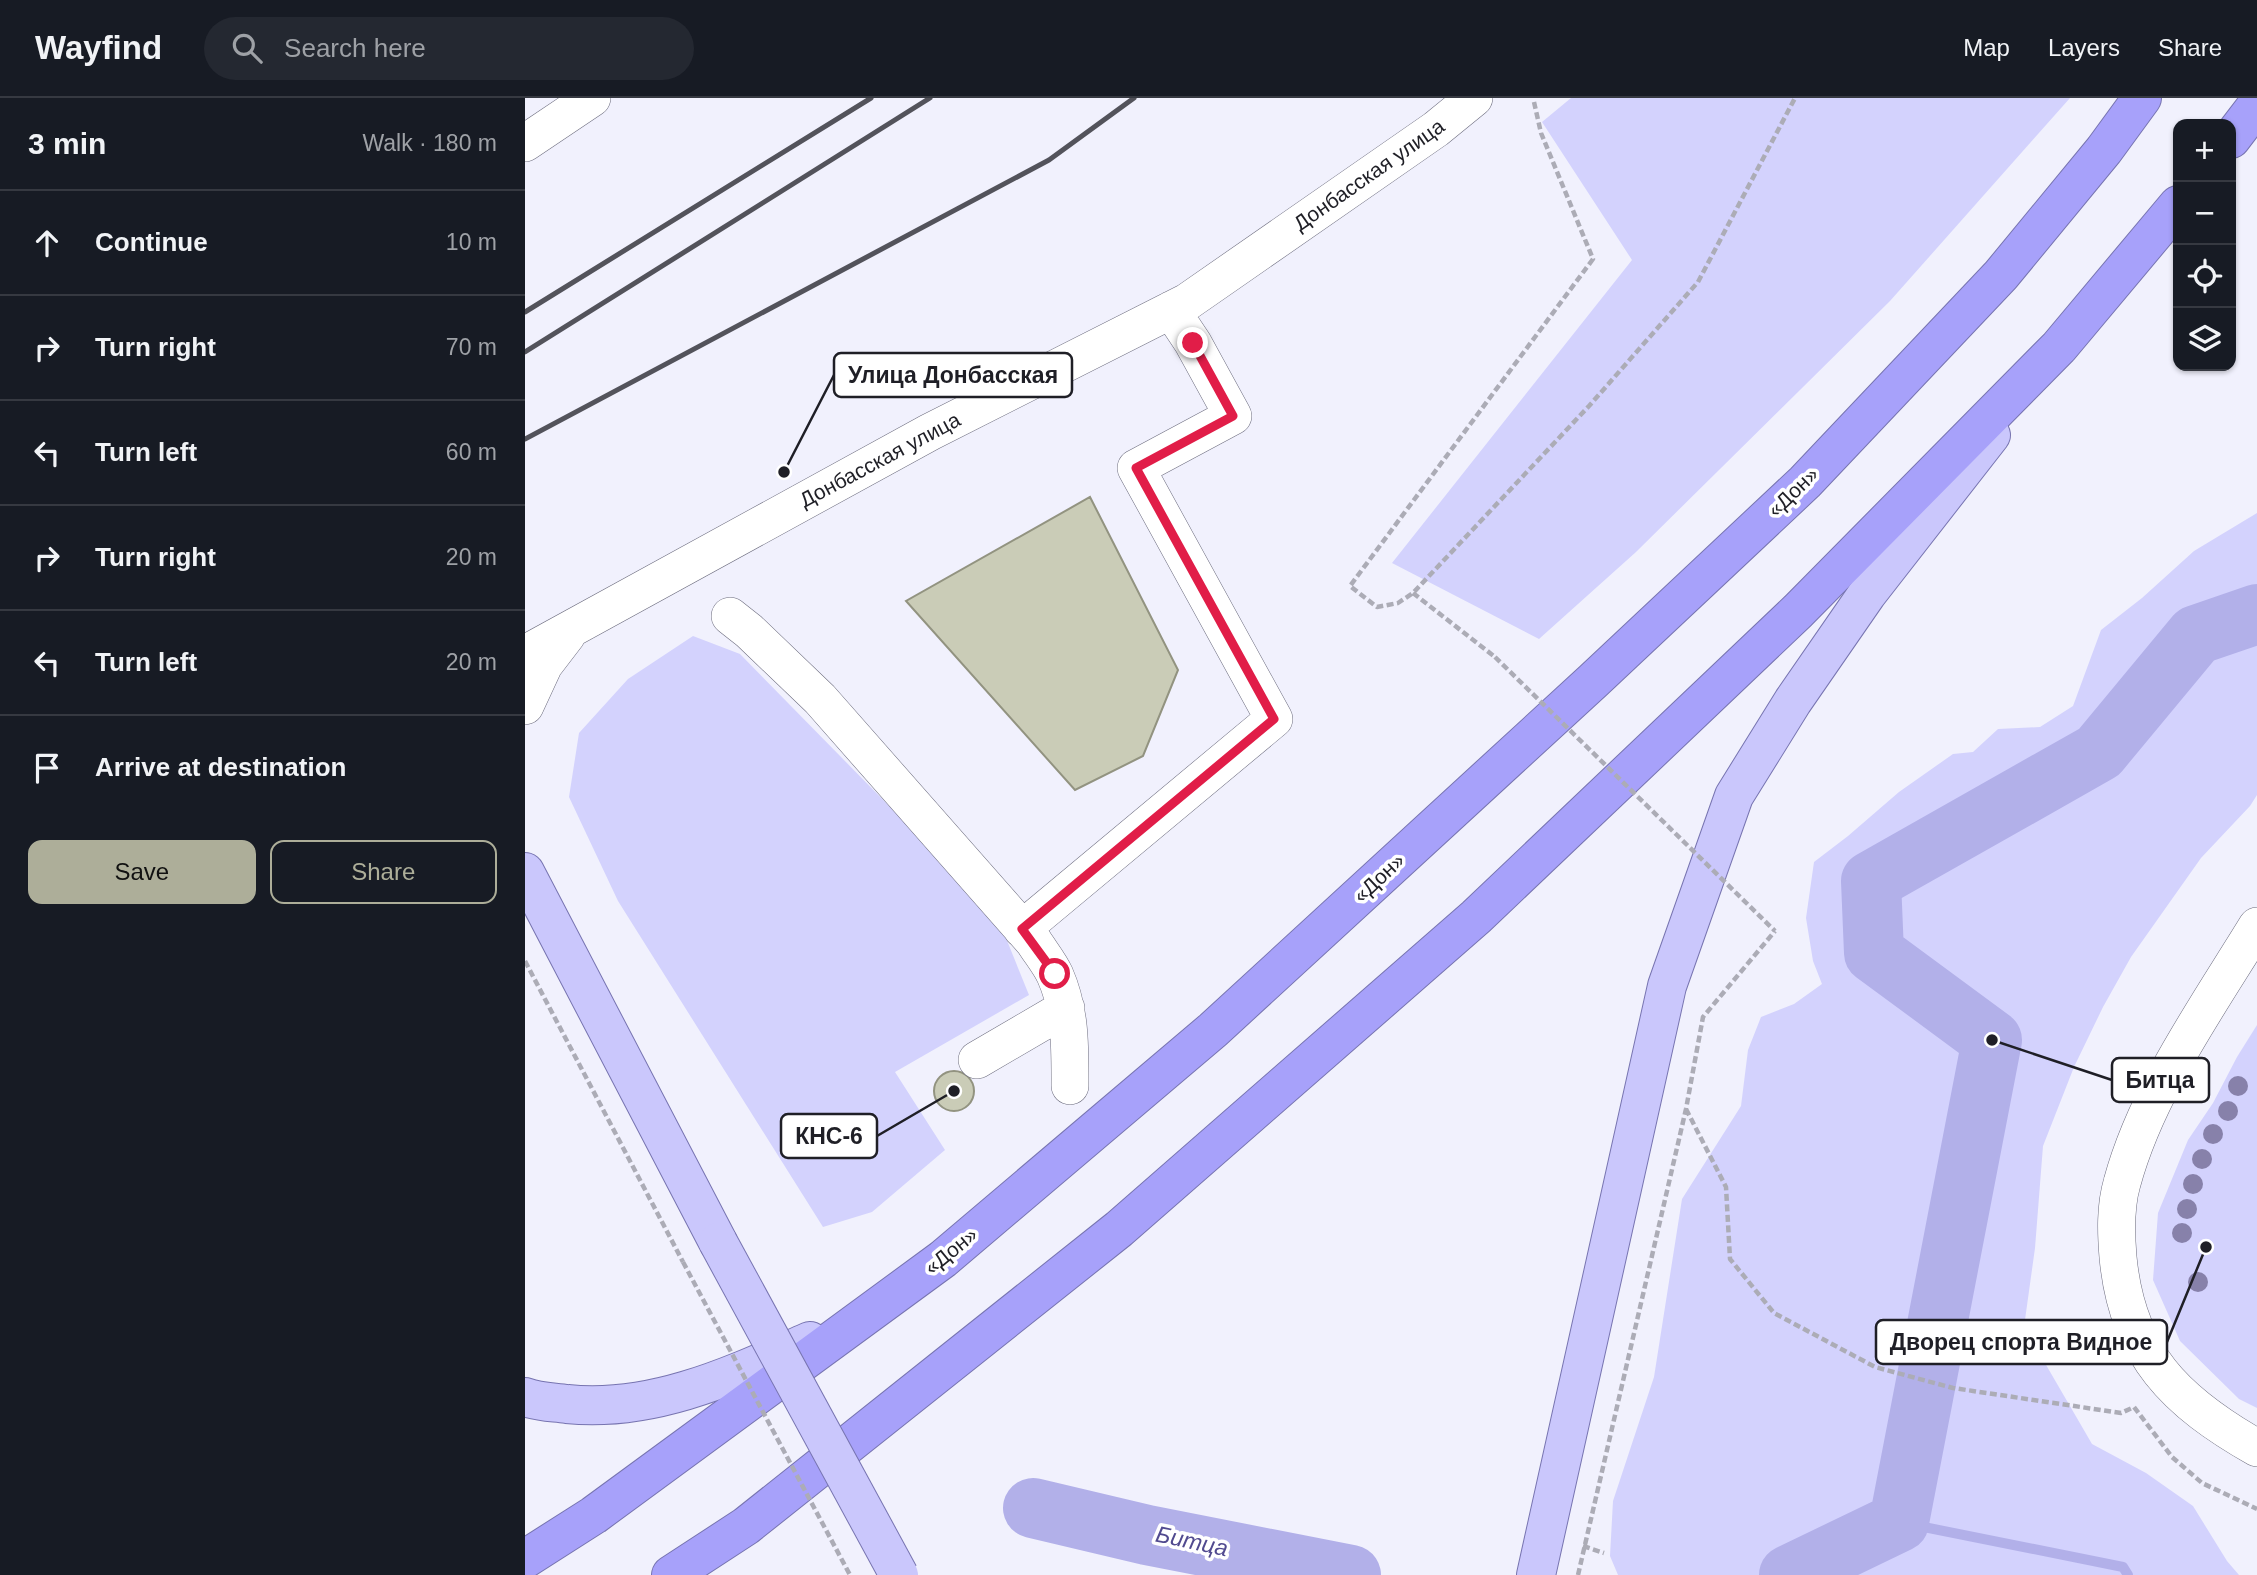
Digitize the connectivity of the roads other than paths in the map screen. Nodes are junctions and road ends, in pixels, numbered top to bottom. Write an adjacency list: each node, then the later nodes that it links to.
1 (591, 98): 6 (street)
2 (1474, 98): 8 (street, Донбасская улица)
3 (2142, 98): 20 (highway, «Дон»)
4 (2257, 105): 5 (highway)
5 (2236, 132)
6 (525, 142)
7 (2173, 211): 9 (highway)
8 (1171, 310): 11 (street, Донбасская улица); 16 (street)
9 (2059, 347): 24 (highway); 26 (main road)
10 (730, 616): 16 (street)
11 (571, 630): 12 (street, Донбасская улица); 13 (street)
12 (525, 654)
13 (525, 706)
14 (525, 872): 25 (main road, bridge)
15 (2257, 926): 22 (street)
16 (1022, 929): 17 (street)
17 (1066, 1008): 18 (street); 19 (street)
18 (978, 1060)
19 (1070, 1086)
20 (872, 1312): 21 (main road); 23 (highway, «Дон»)
21 (525, 1396)
22 (2257, 1448)
23 (525, 1559)
24 (671, 1575)
25 (899, 1575)
26 (1535, 1575)

